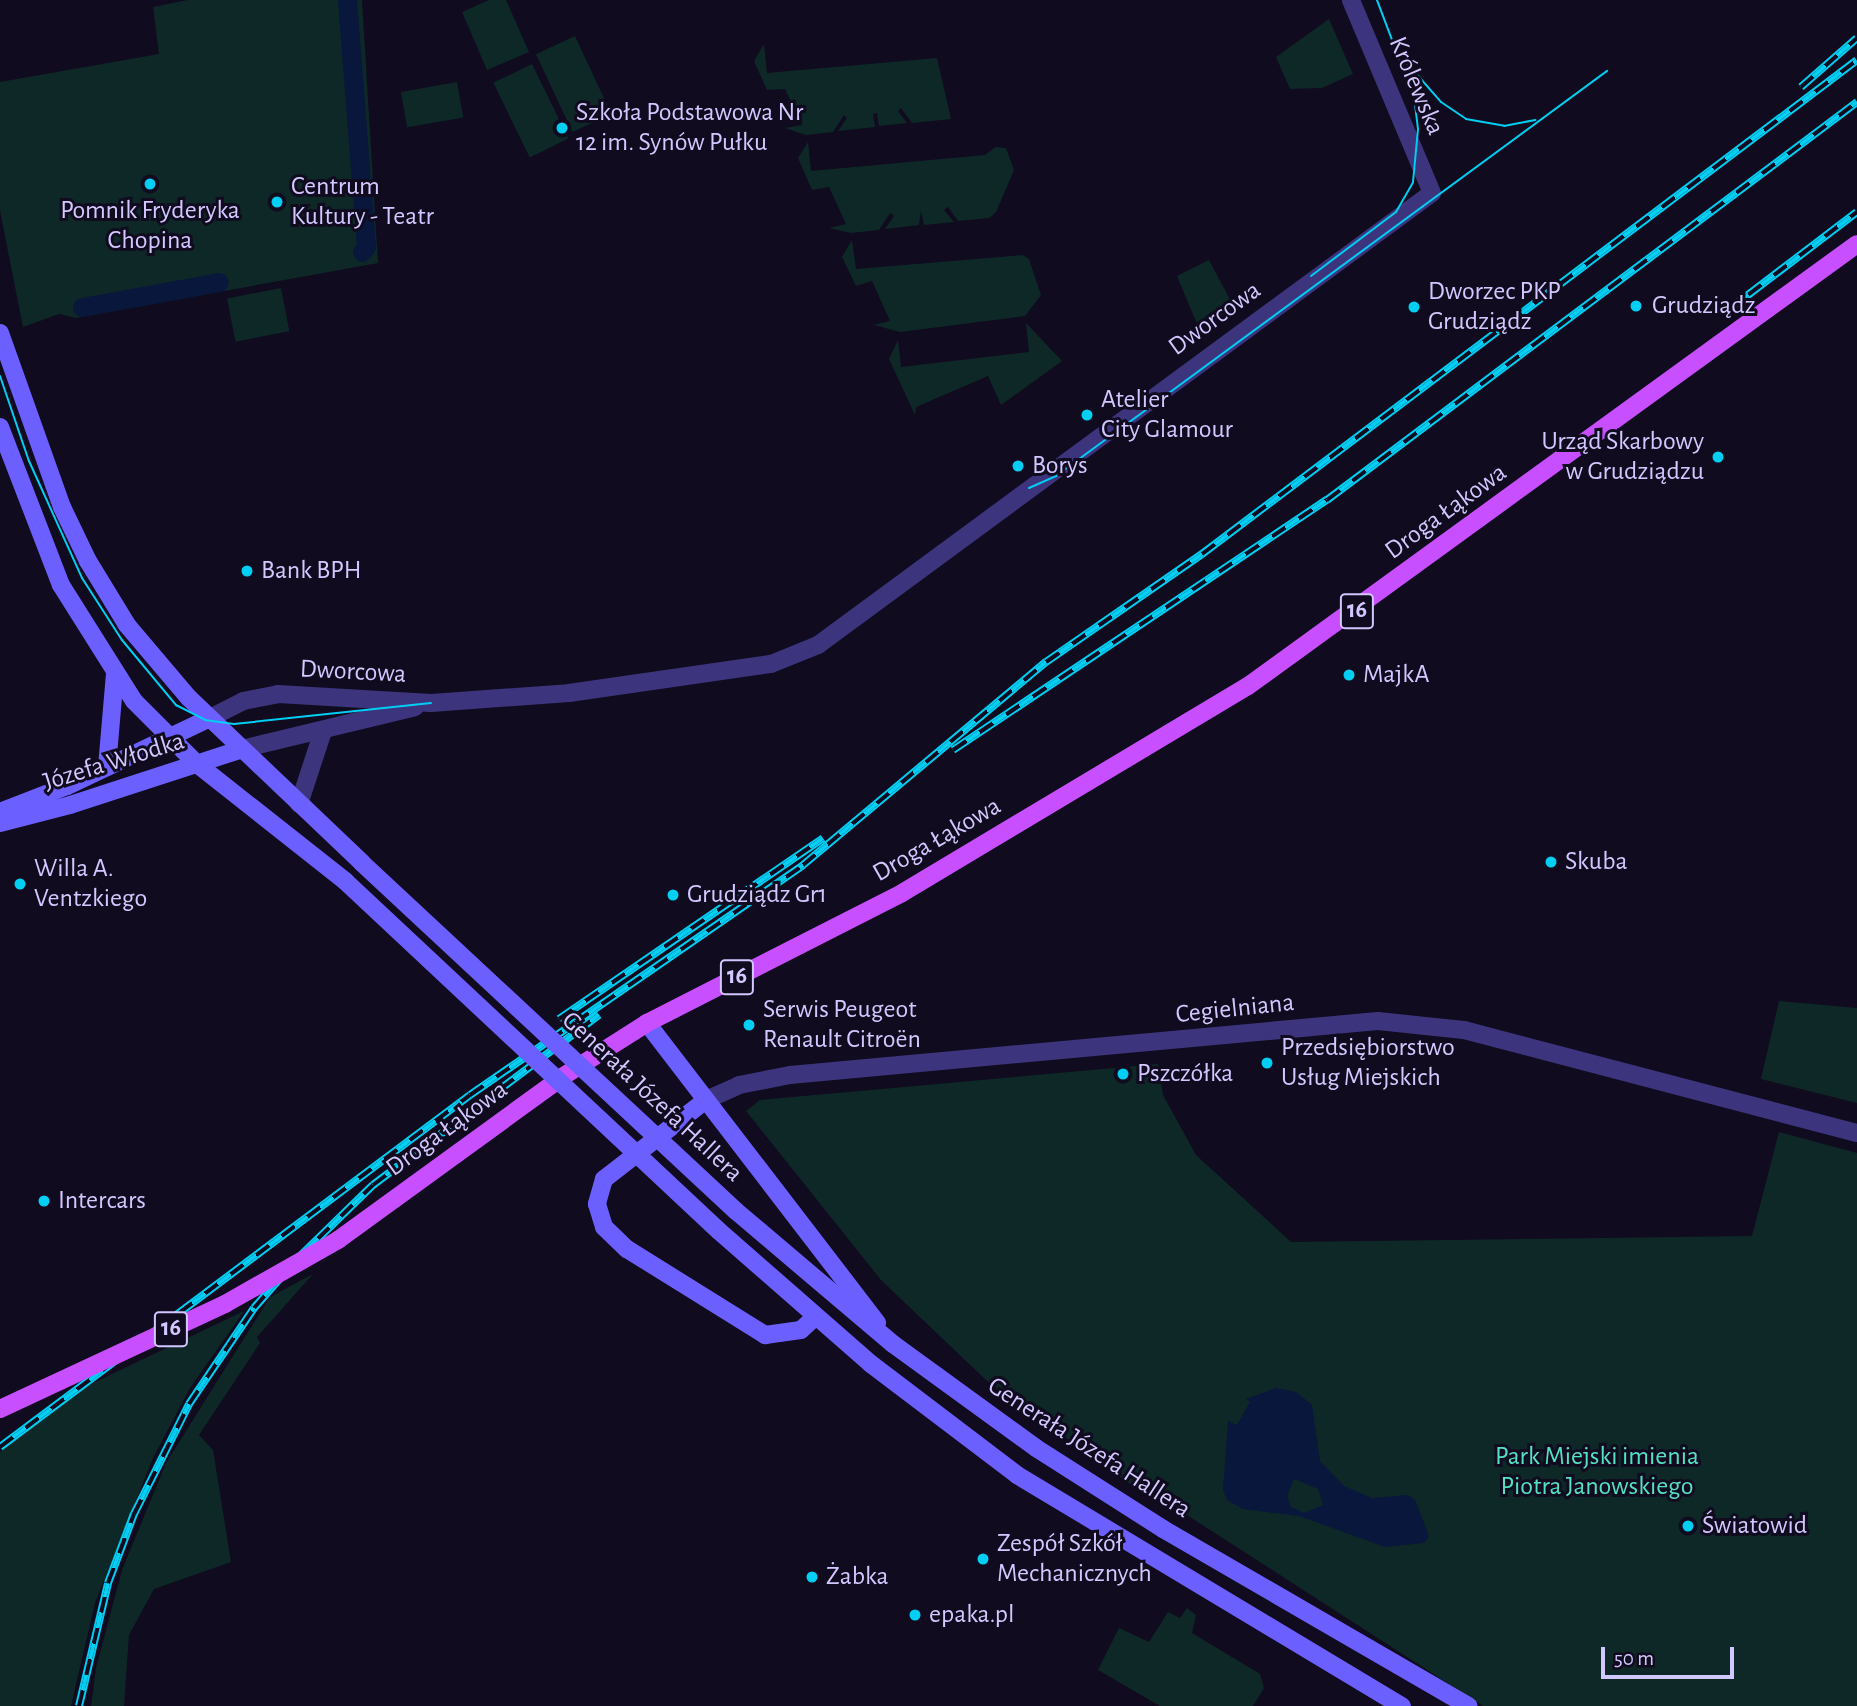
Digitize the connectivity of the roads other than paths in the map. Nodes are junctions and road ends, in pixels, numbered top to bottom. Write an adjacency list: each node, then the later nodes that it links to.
1 (1351, 0): 2 (street, Królewska)
2 (1432, 193): 7 (street, Dworcowa)
3 (1857, 244): 17 (main road, Droga Łąkowa / 16)
4 (0, 333): 8 (main road, Generała Józefa Hallera)
5 (0, 427): 6 (main road, Generała Józefa Hallera)
6 (115, 674): 10 (main road, Generała Józefa Hallera); 13 (main road)
7 (430, 703): 8 (street, Dworcowa); 9 (street, Dworcowa)
8 (210, 718): 10 (main road, Józefa Włodka); 11 (main road, Generała Józefa Hallera)
9 (323, 731): 11 (street, Dworcowa); 14 (street)
10 (169, 740): 12 (main road, Generała Józefa Hallera); 13 (main road, Józefa Włodka)
11 (242, 749): 12 (main road, Józefa Włodka); 14 (main road, Generała Józefa Hallera)
12 (197, 764): 16 (main road, Józefa Włodka); 20 (main road, Generała Józefa Hallera, bridge)
13 (107, 767): 15 (main road, Józefa Włodka)
14 (299, 804): 21 (main road, Generała Józefa Hallera, bridge)
15 (0, 812)
16 (0, 823)
17 (647, 1023): 18 (main road); 22 (main road, Droga Łąkowa / 16, bridge)
18 (706, 1100): 19 (street, Cegielniana); 20 (main road); 21 (main road)
19 (1857, 1133)
20 (815, 1317): 23 (main road, Generała Józefa Hallera)
21 (893, 1344): 24 (main road, Generała Józefa Hallera)
22 (0, 1409)
23 (1402, 1706)
24 (1468, 1706)

